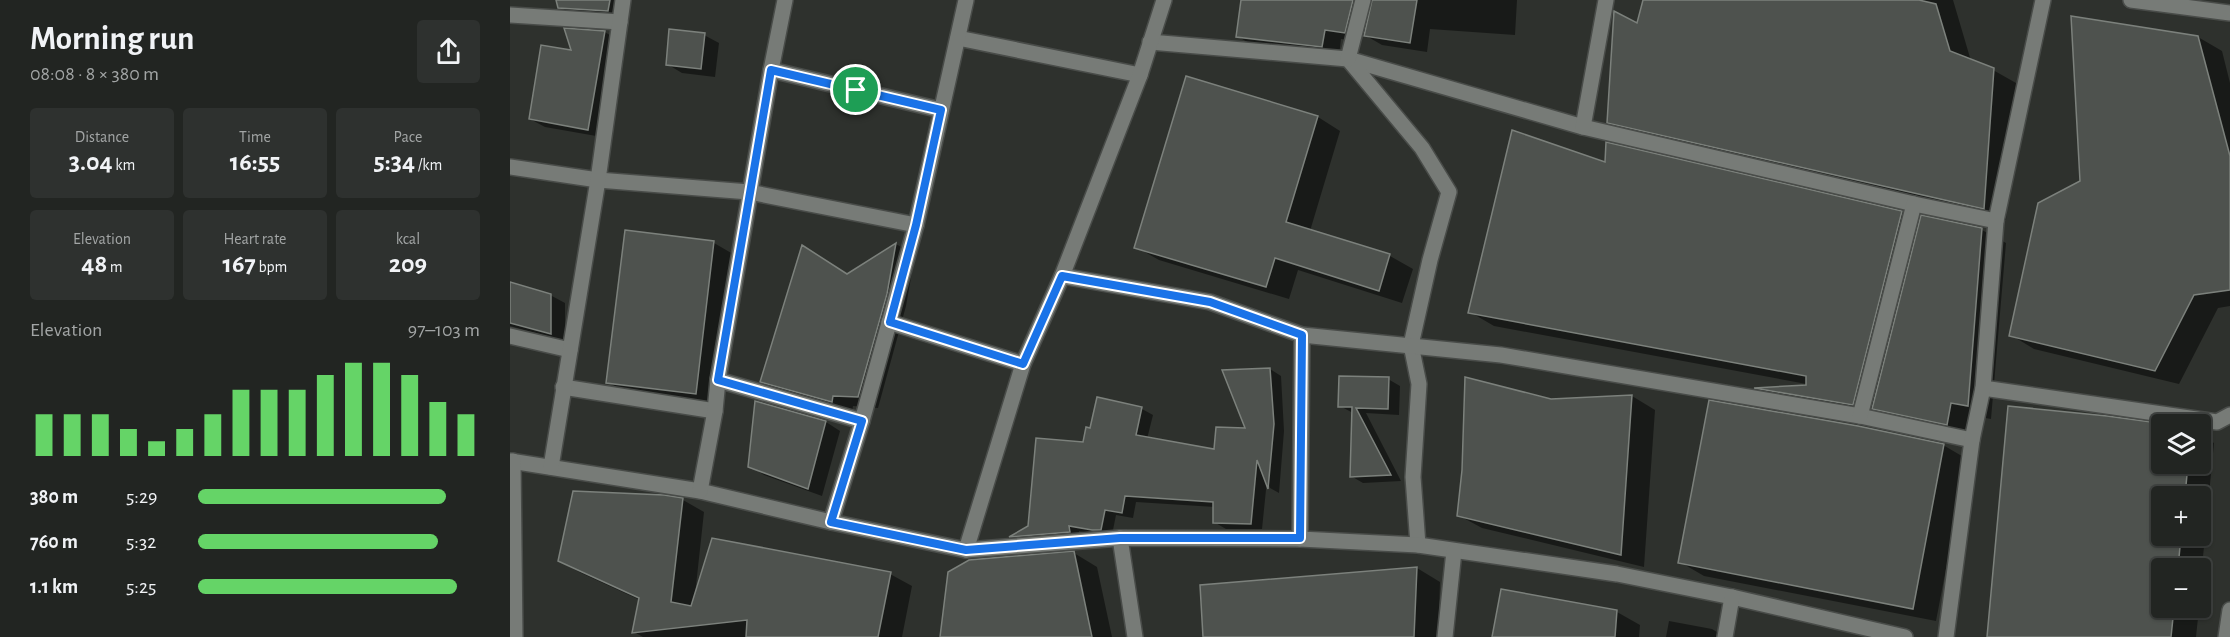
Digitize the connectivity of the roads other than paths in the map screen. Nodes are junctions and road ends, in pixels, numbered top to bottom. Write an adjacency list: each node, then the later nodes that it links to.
1 (623, 0): 11 (street)
2 (785, 0): 15 (street)
3 (966, 0): 12 (street)
4 (1164, 0): 13 (street)
5 (1364, 0): 14 (street)
6 (1606, 0): 18 (street)
7 (2043, 0): 23 (street)
8 (2131, 0): 9 (street)
9 (2230, 13)
10 (510, 15): 11 (street)
11 (620, 22): 20 (street)
12 (958, 38): 16 (street); 17 (street)
13 (1150, 42): 14 (street); 16 (street)
14 (1348, 59): 18 (street); 29 (street)
15 (771, 70): 17 (street); 21 (street)
16 (1140, 75): 25 (street)
17 (941, 110): 24 (street)
18 (1583, 127): 22 (street)
19 (510, 167): 20 (street)
20 (598, 180): 21 (street); 30 (street)
21 (749, 192): 24 (street); 32 (street)
22 (1914, 204): 23 (street); 37 (street)
23 (1996, 221): 34 (street)
24 (916, 225): 26 (street)
25 (1062, 276): 27 (street); 31 (street)
26 (890, 322): 31 (street); 38 (street)
27 (1302, 335): 29 (street); 45 (street)
28 (510, 336): 30 (street)
29 (1411, 345): 37 (street); 46 (street)
30 (570, 351): 33 (street)
31 (1023, 364): 47 (street)
32 (718, 380): 35 (street); 38 (street)
33 (563, 387): 35 (street); 41 (street)
34 (1983, 388): 36 (street); 39 (street)
35 (716, 411): 42 (street)
36 (2230, 415)
37 (1860, 416): 39 (street)
38 (862, 421): 43 (street)
39 (1972, 440): 56 (street)
40 (512, 461): 41 (street); 51 (street)
41 (551, 467): 42 (street)
42 (700, 491): 43 (street)
43 (831, 522): 47 (street)
44 (1120, 538): 45 (street); 47 (street); 52 (street)
45 (1300, 538): 46 (street)
46 (1418, 545): 48 (street)
47 (966, 550)
48 (1454, 551): 49 (street); 53 (street)
49 (1732, 597): 54 (street); 55 (street)
50 (2230, 610): 57 (street)
51 (515, 637)
52 (1134, 637)
53 (1445, 637)
54 (1725, 637)
55 (1905, 637)
56 (1946, 637)
57 (2226, 637)

